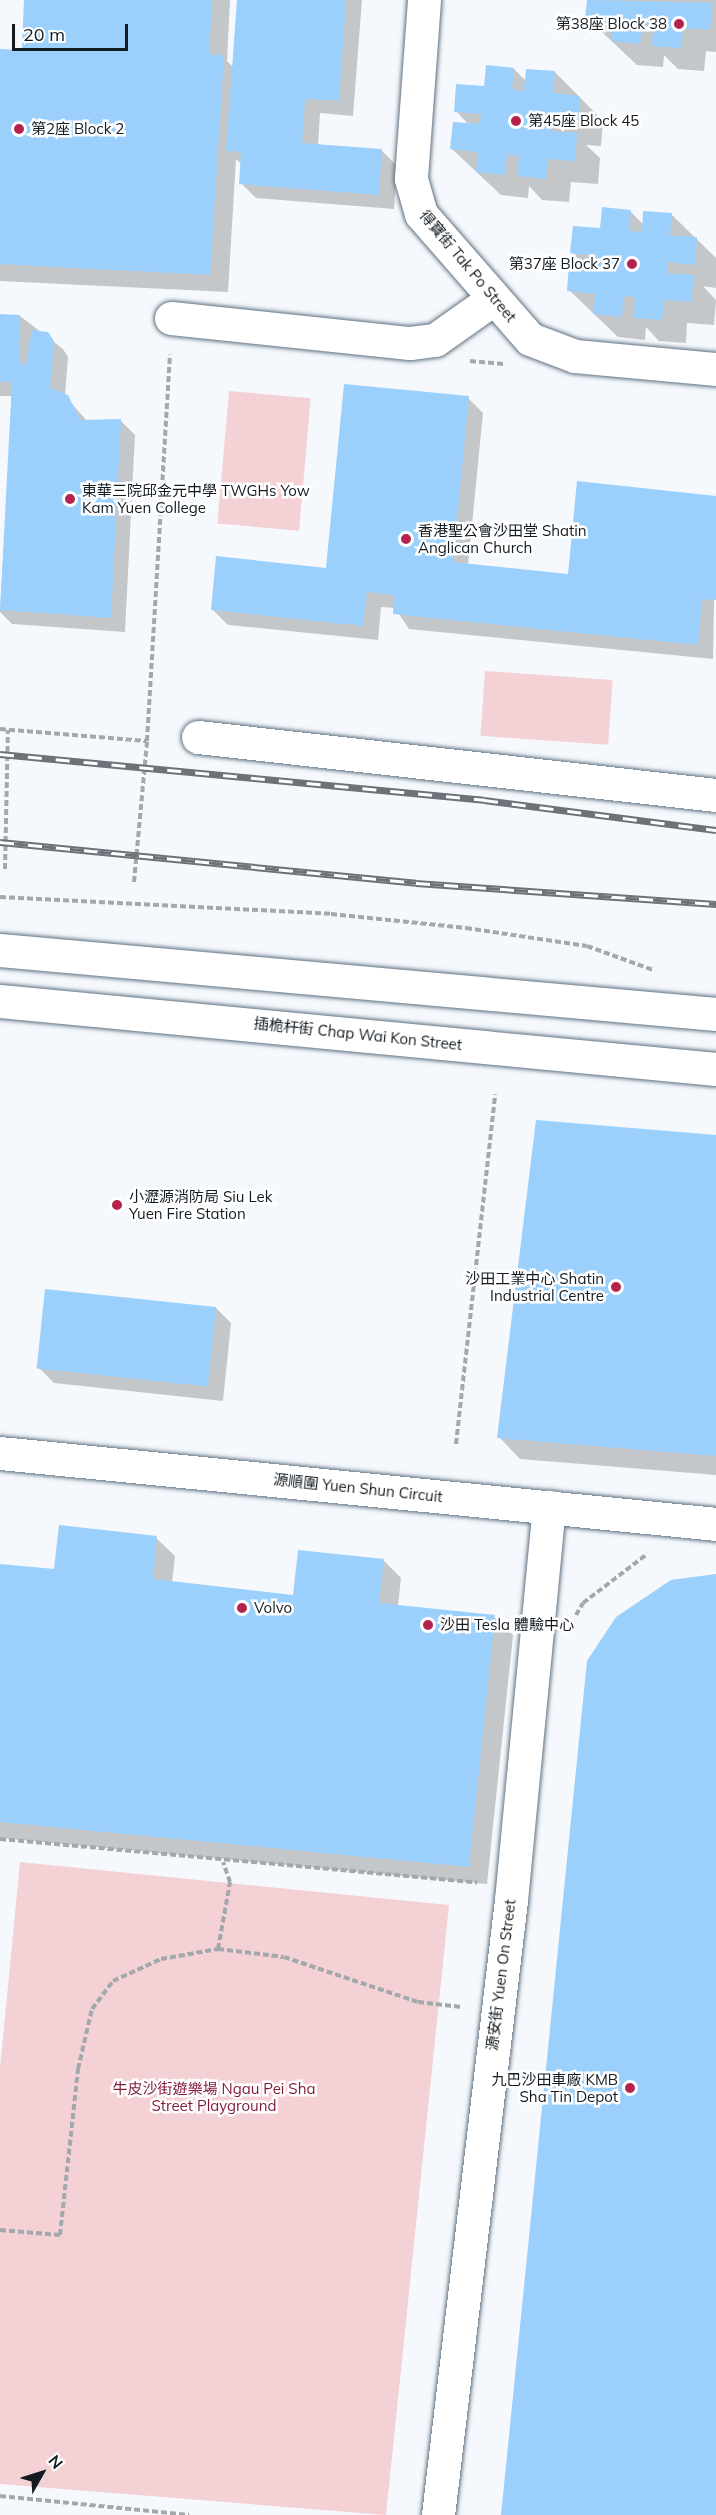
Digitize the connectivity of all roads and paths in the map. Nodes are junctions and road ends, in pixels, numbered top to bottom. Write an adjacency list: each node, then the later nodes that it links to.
1 (424, 0): 2 (street, 得寶街 Tak Po Street)
2 (493, 299): 3 (street); 4 (street, 得寶街 Tak Po Street)
3 (171, 318): 8 (path)
4 (716, 369)
5 (0, 729): 6 (path)
6 (8, 730): 8 (path); 10 (path)
7 (198, 737): 9 (street)
8 (147, 741): 11 (path)
9 (716, 795)
10 (5, 869)
11 (134, 882)
12 (0, 897): 14 (path)
13 (0, 950): 16 (street)
14 (664, 974)
15 (0, 1001): 17 (street, 插桅杆街 Chap Wai Kon Street)
16 (716, 1014)
17 (716, 1069)
18 (495, 1094): 19 (path)
19 (456, 1444)
20 (0, 1453): 21 (street, 源順圍 Yuen Shun Circuit)
21 (549, 1507): 22 (street, 源順圍 Yuen Shun Circuit); 31 (street, 源安街 Yuen On Street)
22 (716, 1524)
23 (0, 1839): 24 (path)
24 (223, 1862): 25 (path); 26 (path)
25 (479, 1883)
26 (218, 1949): 27 (path); 28 (path)
27 (465, 2007)
28 (0, 2230)
29 (0, 2496): 30 (path)
30 (189, 2515)
31 (438, 2515)

